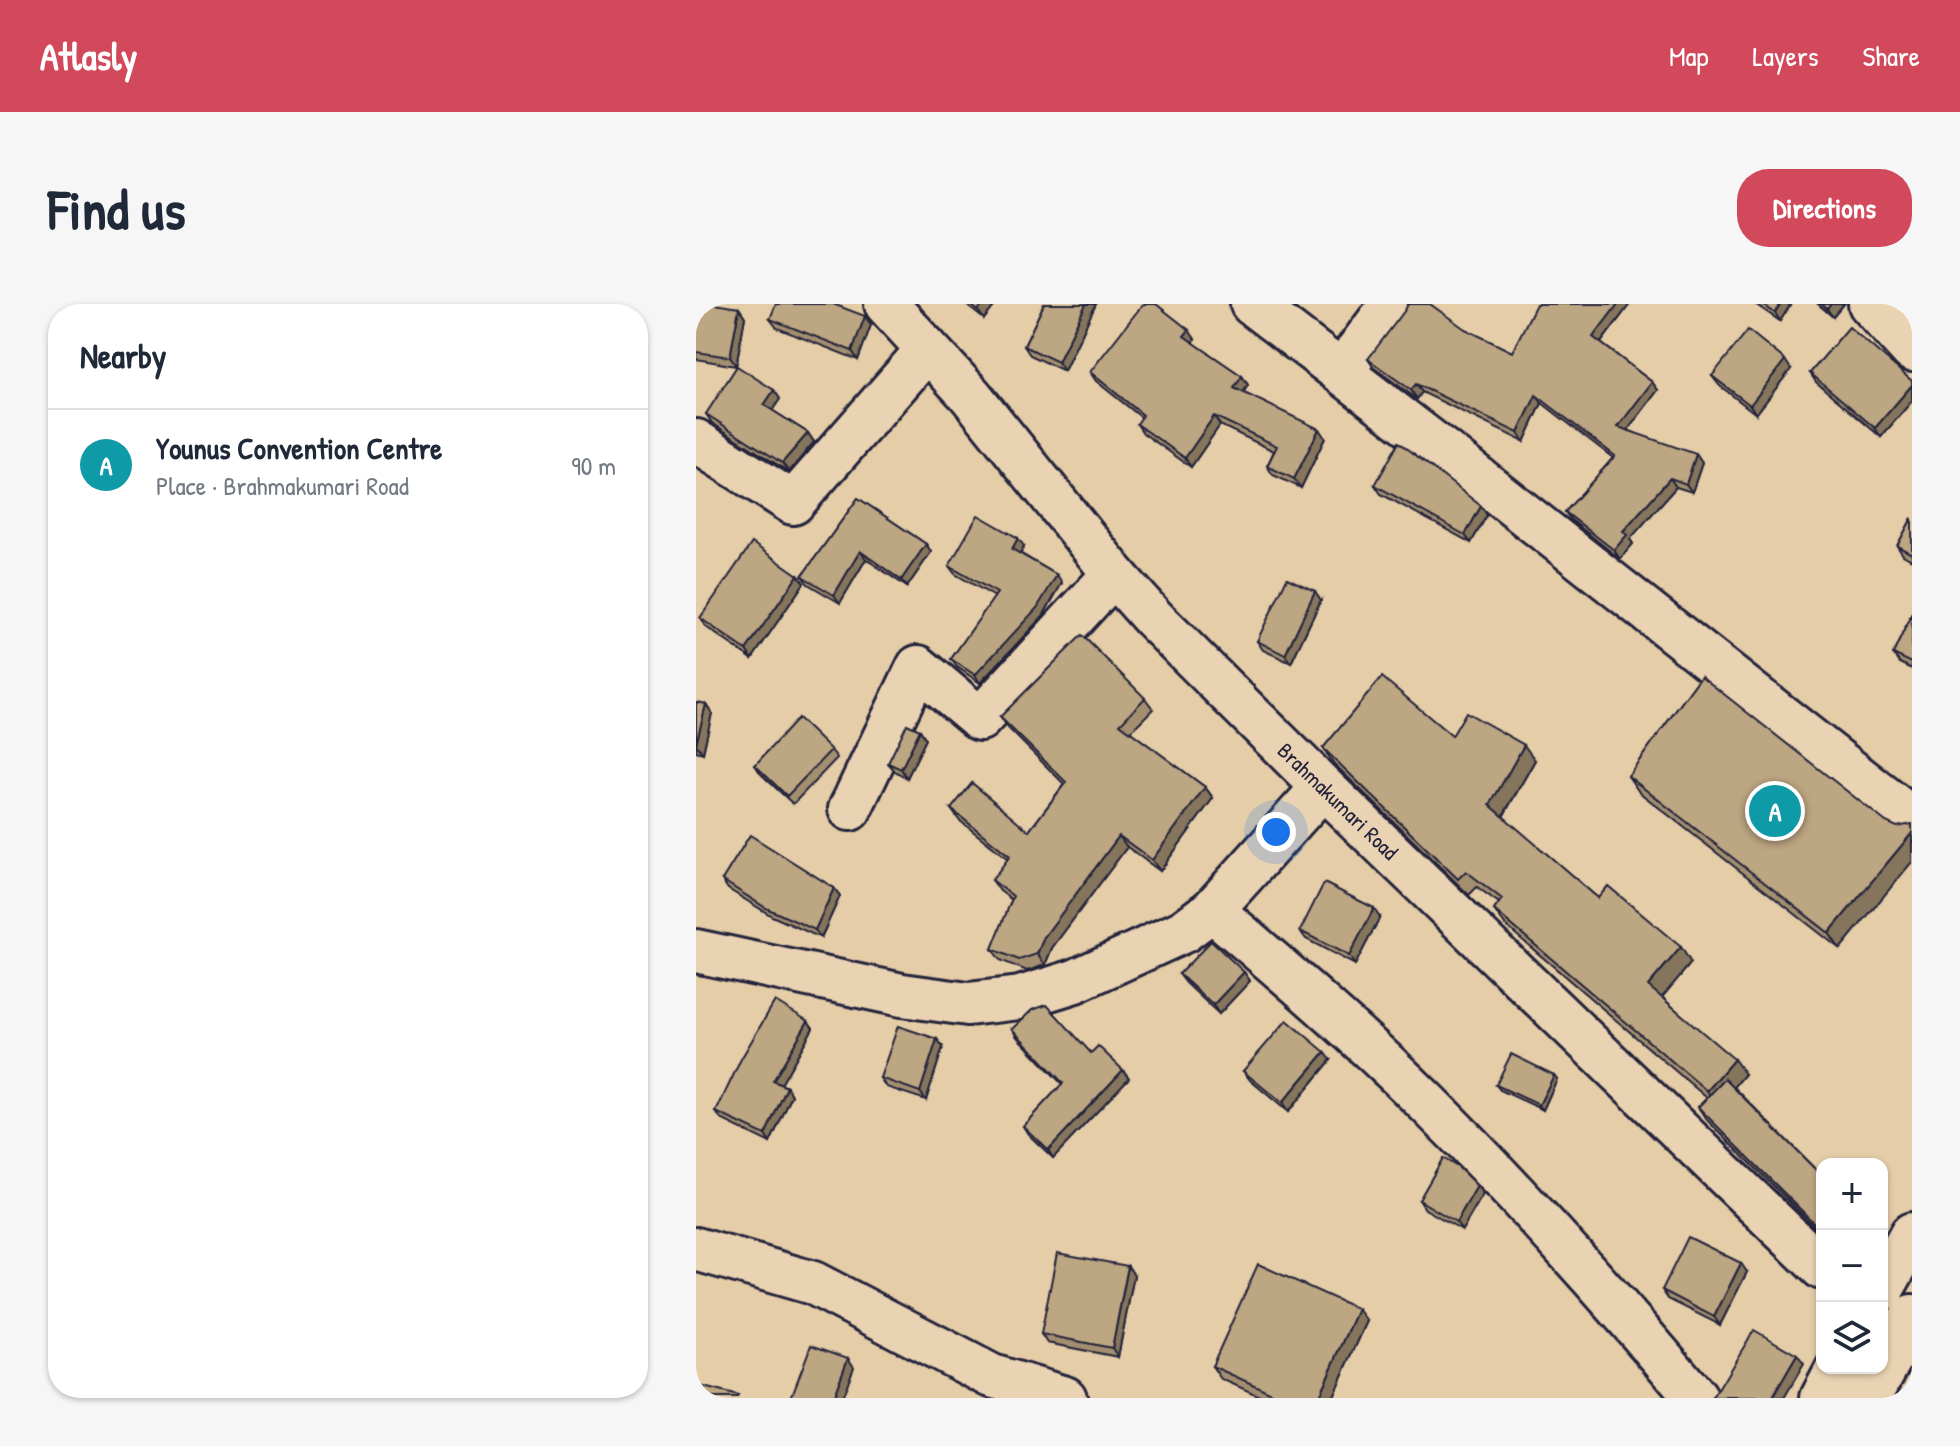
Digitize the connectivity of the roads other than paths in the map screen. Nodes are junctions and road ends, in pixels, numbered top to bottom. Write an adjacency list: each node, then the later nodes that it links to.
1 (886, 304): 5 (street, Brahmakumari Road)
2 (1252, 304): 7 (street)
3 (1392, 304): 7 (street)
4 (1870, 304): 6 (street)
5 (927, 350): 8 (street); 9 (street, Brahmakumari Road)
6 (1912, 350)
7 (1341, 372): 12 (street)
8 (696, 441)
9 (1114, 574): 10 (street, Brahmakumari Road); 11 (street)
10 (1323, 787): 13 (street); 17 (street, Brahmakumari Road)
11 (850, 809)
12 (1912, 819)
13 (1212, 910): 14 (street); 22 (street)
14 (696, 951)
15 (1912, 1235): 18 (main road)
16 (696, 1249): 21 (street)
17 (1816, 1262)
18 (1888, 1277)
19 (1898, 1325): 24 (main road)
20 (1836, 1374): 23 (main road)
21 (1065, 1398)
22 (1696, 1398)
23 (1823, 1398)
24 (1868, 1398)

